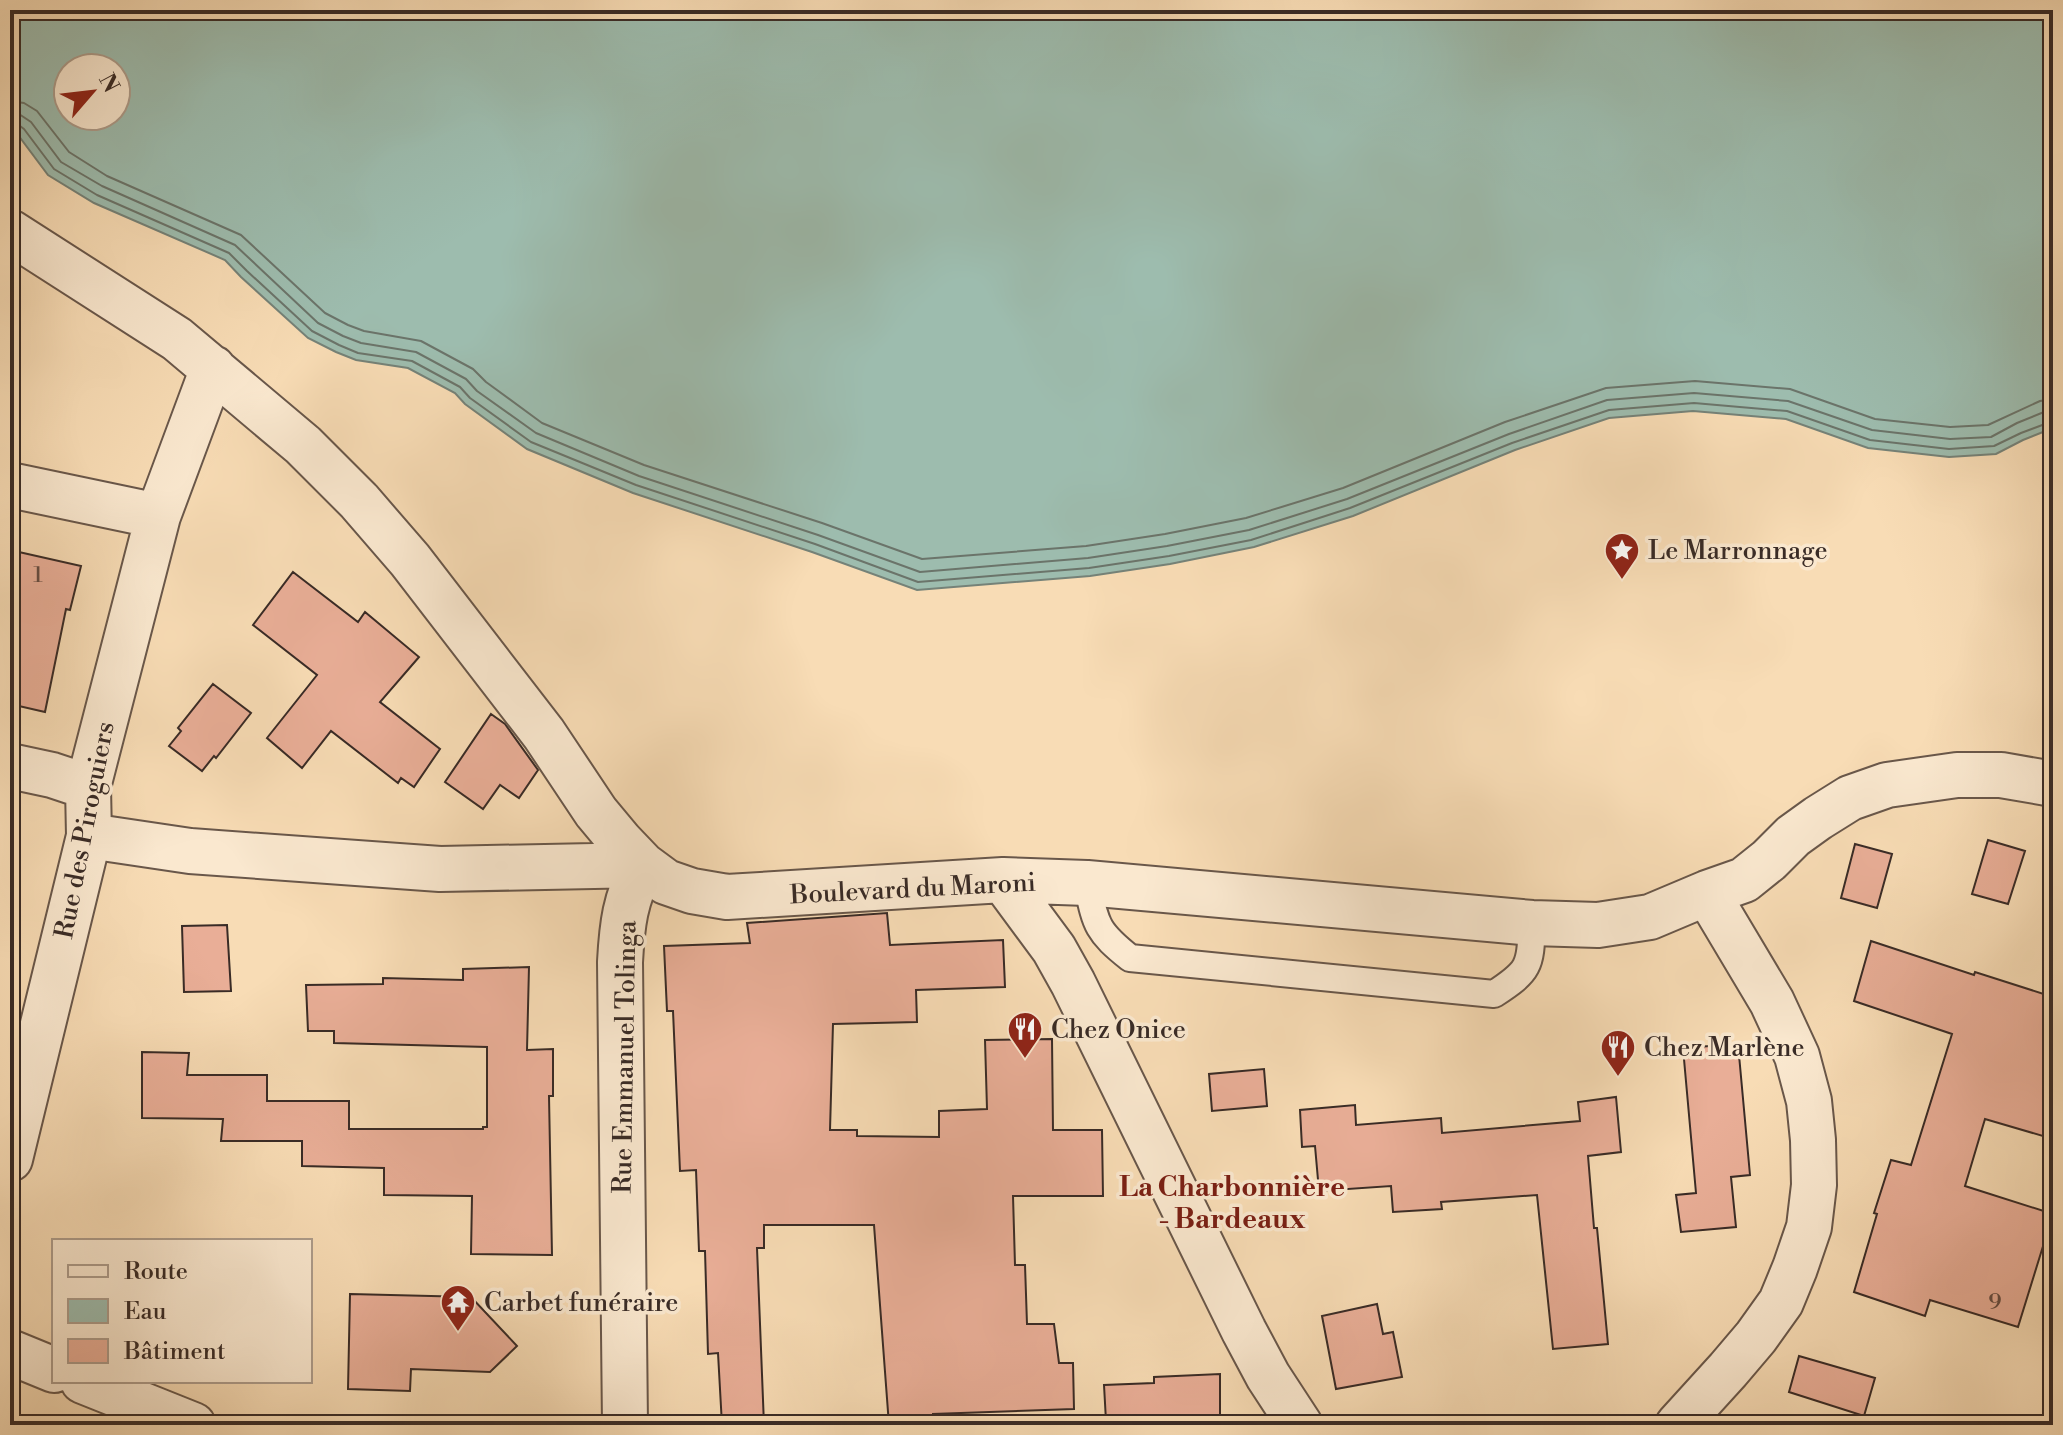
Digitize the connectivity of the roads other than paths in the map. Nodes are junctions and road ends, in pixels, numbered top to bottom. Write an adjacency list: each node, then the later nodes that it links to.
1 (10, 232): 2 (street, Boulevard du Maroni)
2 (213, 368): 4 (street, Rue des Piroguiers); 9 (street, Boulevard du Maroni)
3 (10, 485): 4 (street)
4 (158, 516): 7 (street, Rue des Piroguiers)
5 (10, 766): 7 (street)
6 (2053, 784): 12 (street, Boulevard du Maroni)
7 (88, 787): 8 (street, Rue des Piroguiers)
8 (89, 836): 9 (street); 14 (street, Rue des Piroguiers)
9 (643, 865): 10 (street, Boulevard du Maroni); 19 (street, Rue Emmanuel Tolinga)
10 (1003, 880): 11 (street, Boulevard du Maroni); 20 (street)
11 (1087, 883): 13 (street, Boulevard du Maroni); 13 (lane)
12 (1707, 893): 13 (street, Boulevard du Maroni); 21 (street)
13 (1532, 923)
14 (10, 1159)
15 (10, 1352): 16 (street)
16 (52, 1369)
17 (88, 1383): 18 (street)
18 (193, 1425)
19 (625, 1425)
20 (1300, 1425)
21 (1678, 1425)

